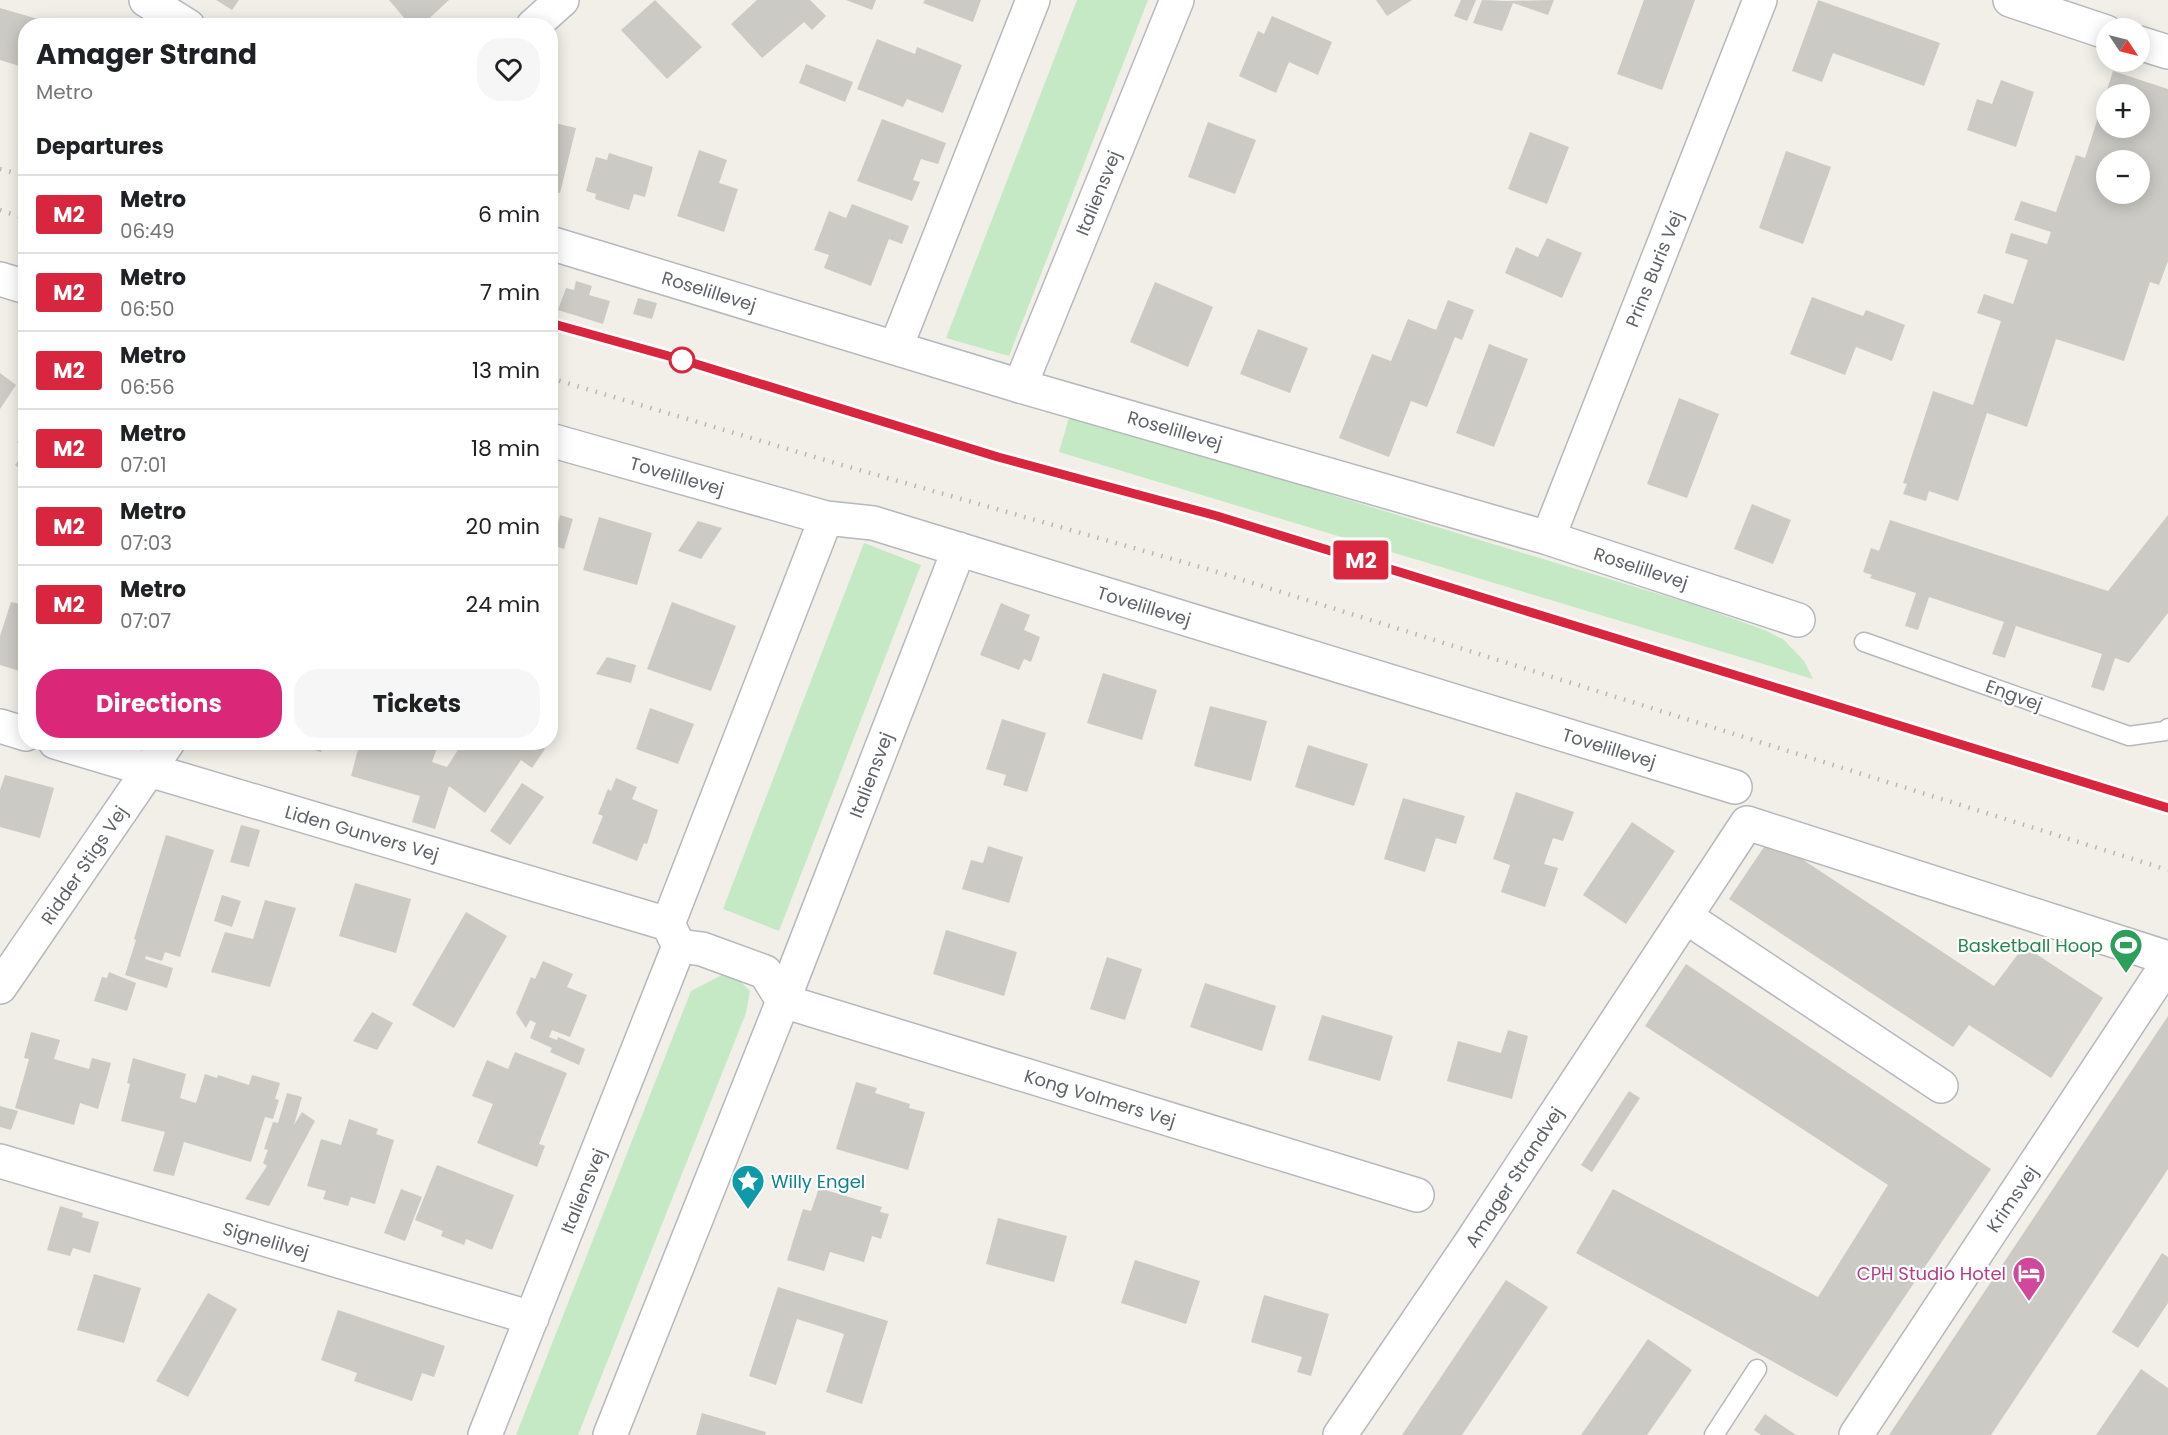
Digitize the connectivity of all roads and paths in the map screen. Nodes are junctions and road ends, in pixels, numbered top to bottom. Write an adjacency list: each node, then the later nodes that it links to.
1 (146, 0): 7 (street)
2 (562, 0): 8 (street)
3 (1033, 0): 15 (street)
4 (1177, 0): 16 (street, Italiensvej)
5 (1760, 0): 19 (street, Prins Buris Vej)
6 (2010, 0): 9 (street)
7 (175, 18)
8 (542, 18)
9 (2096, 29)
10 (2150, 46): 11 (street)
11 (2168, 52)
12 (558, 245): 15 (street, Roselillevej)
13 (0, 279): 14 (street)
14 (18, 285)
15 (896, 347): 16 (street, Roselillevej)
16 (1020, 386): 19 (street, Roselillevej)
17 (558, 442): 18 (street, Tovelillevej)
18 (826, 518): 20 (street, Tovelillevej); 31 (street, Italiensvej)
19 (1548, 538): 21 (street, Roselillevej)
20 (959, 549): 29 (street, Tovelillevej); 35 (street, Italiensvej)
21 (1798, 620)
22 (1864, 642): 24 (lane, Engvej)
23 (0, 726): 25 (street)
24 (2167, 730)
25 (18, 732)
26 (82, 750): 28 (street, Liden Gunvers Vej)
27 (163, 750): 28 (street, Ridder Stigs Vej)
28 (149, 770): 31 (street, Liden Gunvers Vej); 34 (street, Ridder Stigs Vej)
29 (1735, 787)
30 (1686, 917): 32 (street, Amager Strandvej); 36 (street); 44 (street, Amager Strandvej)
31 (674, 935): 35 (street); 39 (street, Italiensvej)
32 (2168, 958)
33 (2168, 963): 45 (street, Krimsvej)
34 (0, 987)
35 (783, 1001): 38 (street, Kong Volmers Vej); 43 (street, Italiensvej)
36 (1941, 1086)
37 (0, 1161): 39 (street, Signelilvej)
38 (1417, 1195)
39 (532, 1318): 42 (street, Italiensvej)
40 (1757, 1369): 41 (lane)
41 (1716, 1434)
42 (485, 1435)
43 (610, 1435)
44 (1340, 1435)
45 (1856, 1435)

